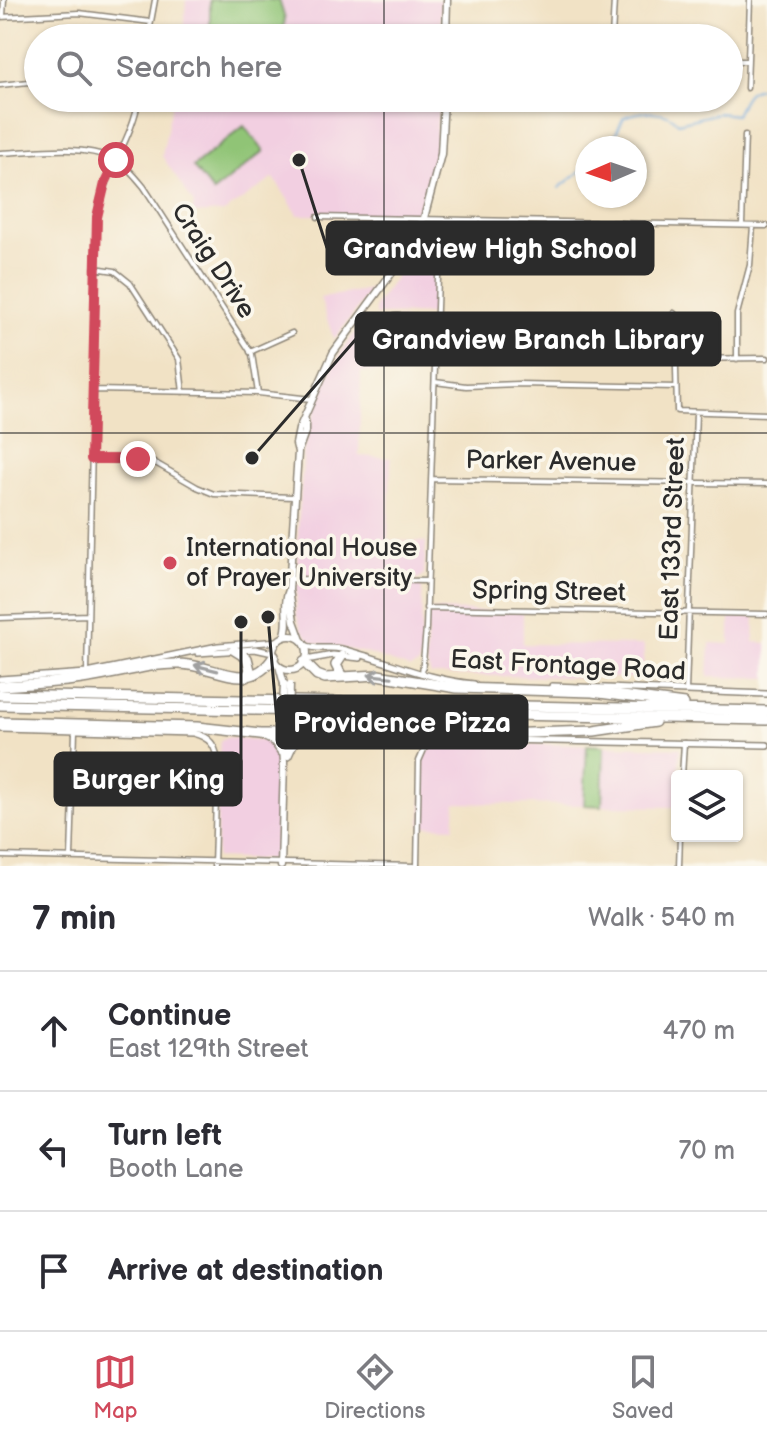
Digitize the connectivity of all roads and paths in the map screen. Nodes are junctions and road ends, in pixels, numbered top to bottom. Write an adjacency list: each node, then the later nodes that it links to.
1 (4, 0): 6 (street)
2 (155, 0): 7 (street)
3 (447, 0): 8 (main road)
4 (614, 0): 9 (street)
5 (750, 0): 11 (street)
6 (2, 16): 7 (street)
7 (151, 22)
8 (446, 24)
9 (613, 24)
10 (743, 61): 11 (street)
11 (748, 61): 14 (street)
12 (24, 82): 13 (street)
13 (0, 85)
14 (747, 88)
15 (136, 112): 19 (street)
16 (443, 112): 21 (main road)
17 (745, 135): 26 (street)
18 (0, 153): 19 (street)
19 (116, 160): 32 (street); 38 (street, Craig Drive)
20 (318, 217): 21 (street)
21 (424, 218): 22 (street); 35 (main road)
22 (440, 220): 23 (street); 34 (street)
23 (500, 221): 24 (street); 30 (street)
24 (560, 222): 25 (street); 29 (street)
25 (620, 223): 26 (street); 31 (street)
26 (742, 225): 27 (street)
27 (753, 226): 28 (street); 41 (street)
28 (767, 226)
29 (559, 255)
30 (500, 256)
31 (620, 256)
32 (95, 268): 44 (street); 45 (street)
33 (674, 313): 36 (street)
34 (437, 317): 35 (street); 36 (street); 42 (street)
35 (357, 319): 47 (main road)
36 (669, 322): 40 (street)
37 (292, 333): 38 (street)
38 (250, 352): 46 (street, Craig Drive)
39 (767, 358): 41 (street)
40 (676, 359): 41 (street); 43 (street)
41 (737, 359)
42 (435, 382): 43 (street); 51 (street)
43 (676, 387): 48 (street, East 133rd Street)
44 (93, 390): 45 (street); 50 (street)
45 (183, 392): 46 (street)
46 (258, 393): 47 (street)
47 (311, 399): 54 (main road)
48 (696, 413): 49 (street); 52 (street, East 133rd Street)
49 (767, 414)
50 (91, 459): 54 (street); 61 (street)
51 (431, 479): 52 (street, Parker Avenue); 56 (street)
52 (693, 482): 53 (street, Parker Avenue); 59 (street, East 133rd Street)
53 (767, 484)
54 (293, 497): 55 (main road)
55 (290, 579): 56 (street); 57 (main road)
56 (427, 581): 58 (street)
57 (289, 590): 63 (main road); 64 (main road)
58 (426, 608): 59 (street, Spring Street); 74 (street)
59 (688, 613): 60 (street, Spring Street); 80 (street, East 133rd Street)
60 (767, 614)
61 (88, 615): 62 (street); 73 (street)
62 (0, 618)
63 (281, 639): 64 (main road); 66 (street); 67 (main road)
64 (303, 642): 69 (street, East Frontage Road); 70 (main road)
65 (234, 650): 66 (street); 67 (street); 75 (highway)
66 (189, 654): 73 (street)
67 (274, 655): 71 (main road); 75 (highway)
68 (342, 656): 69 (street, East Frontage Road); 70 (street, East Frontage Road); 76 (highway)
69 (369, 659): 74 (street, East Frontage Road)
70 (305, 661): 72 (main road); 76 (highway)
71 (279, 666): 72 (main road); 78 (main road)
72 (295, 669): 78 (main road)
73 (87, 673): 77 (street)
74 (422, 674): 80 (street, East Frontage Road)
75 (246, 677): 79 (highway, one-way to 79)
76 (342, 677): 84 (highway, one-way to 76)
77 (0, 679)
78 (287, 684): 90 (main road, bridge)
79 (0, 686)
80 (686, 693): 81 (street, East Frontage Road)
81 (767, 694)
82 (0, 695): 84 (highway)
83 (0, 705): 86 (highway)
84 (707, 710): 85 (highway)
85 (767, 711)
86 (693, 718): 87 (highway); 92 (highway)
87 (767, 720)
88 (0, 725): 89 (street); 91 (highway)
89 (75, 731): 97 (street); 101 (street)
90 (285, 731): 91 (highway); 92 (highway); 96 (main road)
91 (260, 734): 96 (highway)
92 (303, 734): 96 (highway)
93 (684, 743): 94 (street); 95 (street); 98 (street)
94 (426, 745): 105 (street)
95 (767, 745)
96 (284, 756): 104 (main road)
97 (217, 763): 103 (street)
98 (682, 770)
99 (680, 842): 106 (street)
100 (0, 856): 101 (street)
101 (71, 857): 102 (street)
102 (152, 863): 103 (street)
103 (214, 863): 104 (street)
104 (281, 864): 105 (street)
105 (415, 866)
106 (679, 866)

